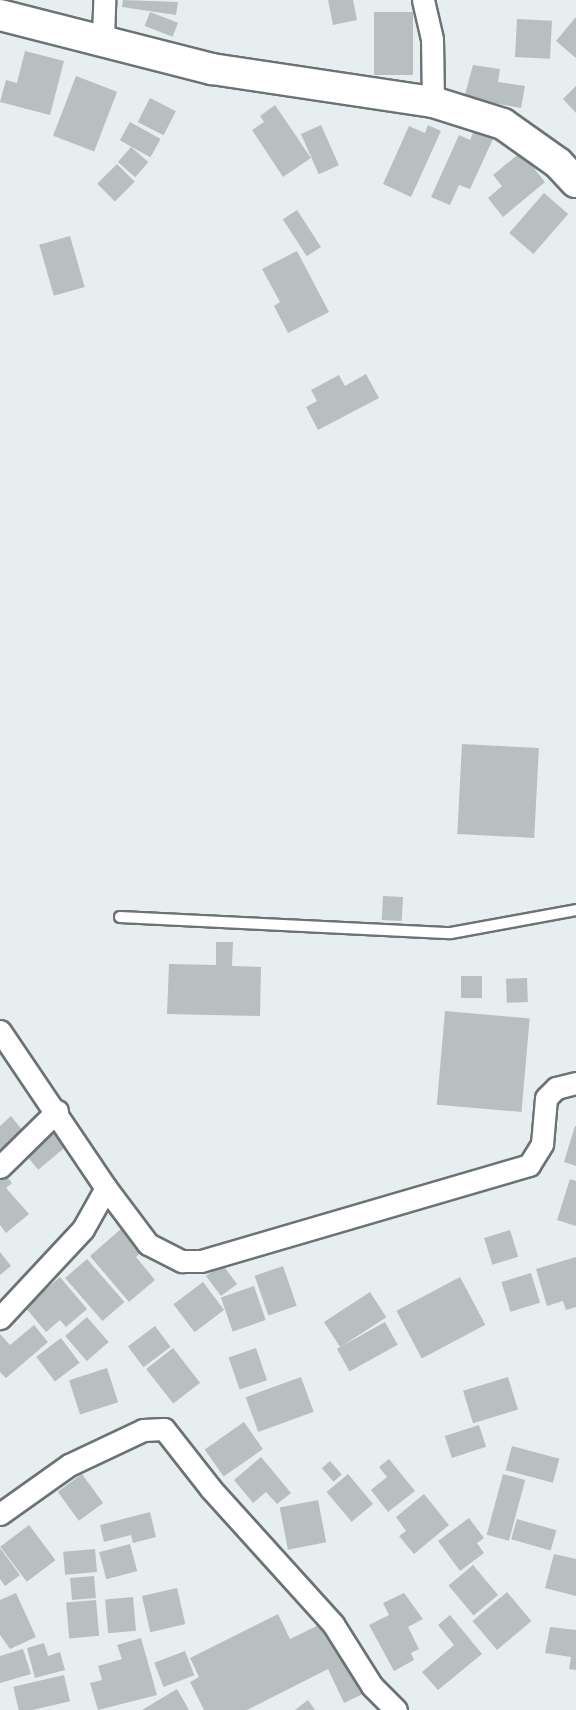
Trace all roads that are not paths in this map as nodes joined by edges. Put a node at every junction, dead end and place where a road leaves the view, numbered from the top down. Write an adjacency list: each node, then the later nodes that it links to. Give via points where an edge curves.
1 (104, 0): 4 (street)
2 (423, 0): 5 (street, via 432,39)
3 (0, 15): 4 (street)
4 (104, 38): 5 (street, via 212,69)
5 (433, 102): 6 (street, via 503,124 558,163)
6 (576, 182)
7 (576, 910): 8 (lane, via 451,933)
8 (120, 917)
9 (0, 1031): 11 (street)
10 (576, 1083): 13 (street, via 556,1088 546,1098 542,1144 529,1166 201,1261 182,1261 148,1244)
11 (57, 1111): 12 (street); 13 (street)
12 (0, 1167)
13 (106, 1188): 14 (street, via 83,1229)
14 (0, 1318)
15 (0, 1514): 16 (street, via 69,1465 143,1430 164,1429 211,1489 333,1624 372,1686)
16 (396, 1710)

